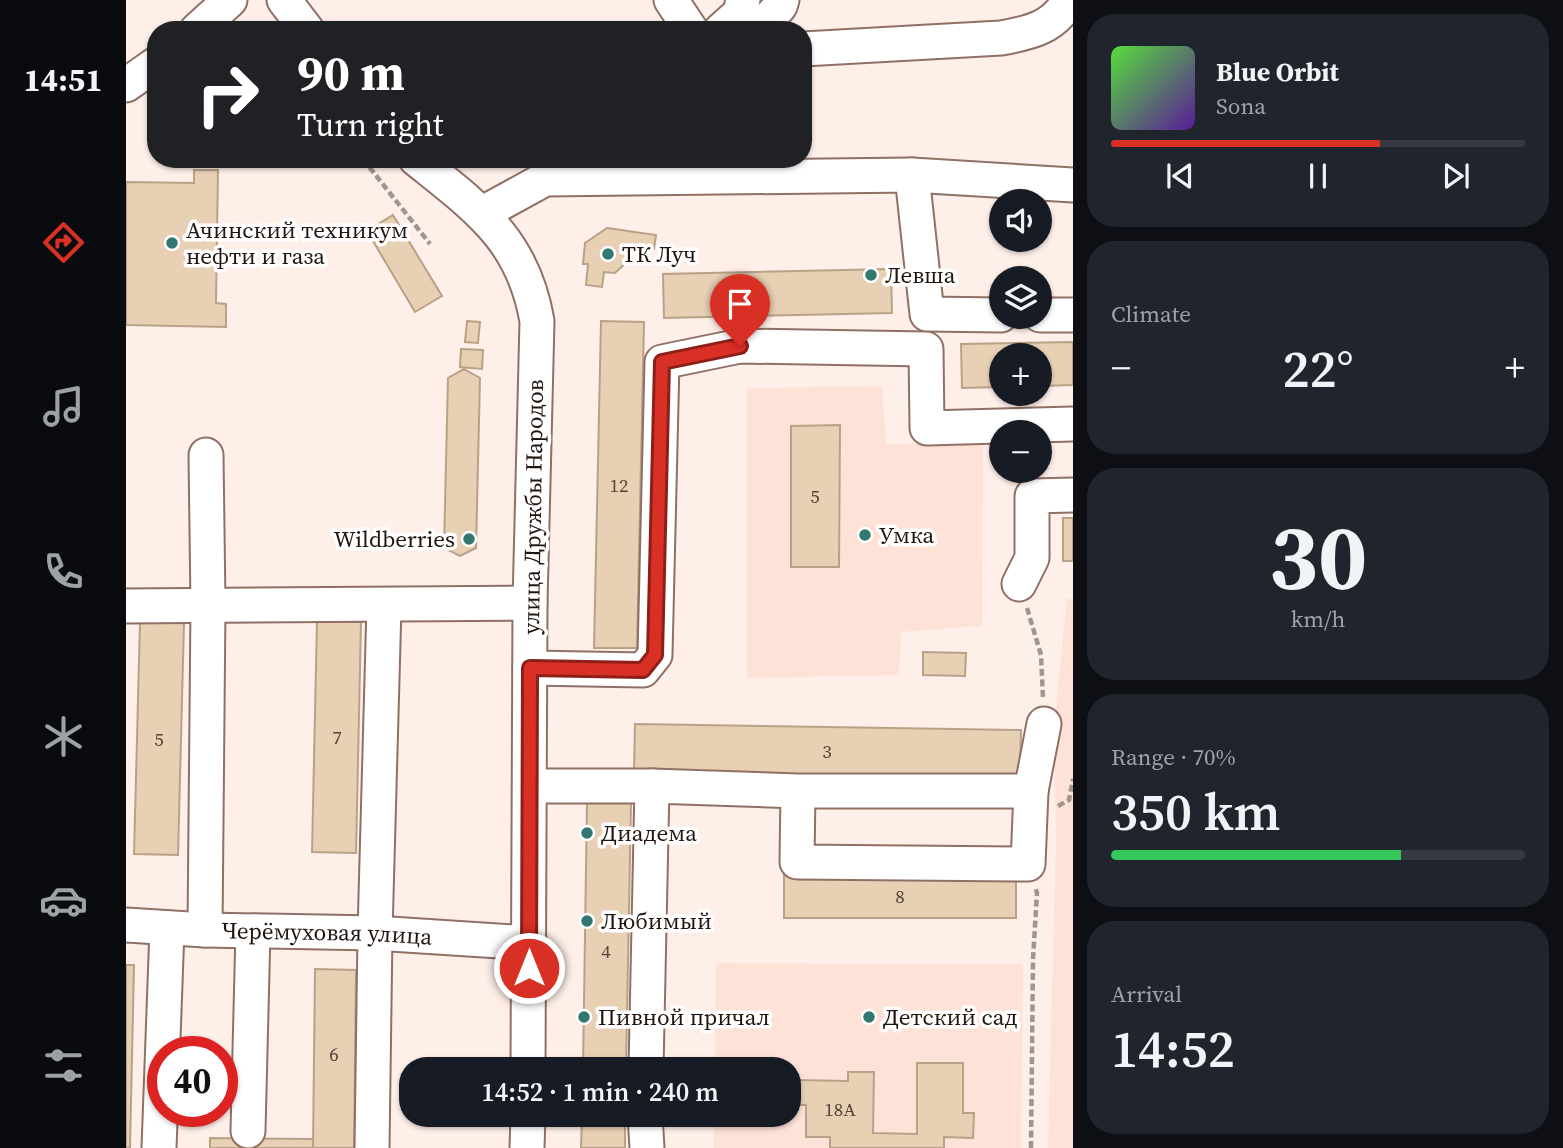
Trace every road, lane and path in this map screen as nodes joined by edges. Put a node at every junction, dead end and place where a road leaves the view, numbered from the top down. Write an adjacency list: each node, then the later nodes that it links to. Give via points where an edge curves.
1 (230, 0): 7 (street)
2 (284, 0): 8 (street)
3 (671, 0): 9 (street)
4 (743, 0): 10 (street, via 740,13)
5 (782, 0): 11 (street)
6 (1069, 0): 12 (street, via 1055,20 1032,33)
7 (207, 21)
8 (300, 21)
9 (685, 21)
10 (731, 21)
11 (767, 21)
12 (812, 49)
13 (147, 70): 14 (street)
14 (126, 85)
15 (370, 168): 21 (path)
16 (427, 168): 20 (street, улица Дружбы Народов)
17 (539, 169): 18 (street); 20 (street)
18 (912, 175): 19 (street); 22 (street)
19 (1073, 185)
20 (483, 213): 31 (street, улица Дружбы Народов, via 524,273 537,321)
21 (430, 244)
22 (927, 314): 23 (street); 26 (street)
23 (989, 315)
24 (1052, 315): 25 (street)
25 (1073, 315)
26 (926, 349): 27 (street, via 927,428); 35 (street, via 740,346 662,362 655,655 643,670)
27 (1073, 424)
28 (206, 455): 32 (street)
29 (1073, 495): 30 (street, via 1032,496 1032,558)
30 (1019, 584): 36 (path, via 1041,655)
31 (530, 603): 34 (street); 35 (street, улица Дружбы Народов)
32 (208, 605): 33 (street); 34 (street); 45 (street)
33 (126, 606)
34 (384, 606): 47 (street)
35 (530, 668): 38 (street, улица Дружбы Народов)
36 (1044, 724): 41 (street)
37 (1073, 779): 41 (path, via 1069,800)
38 (530, 786): 39 (street); 48 (street, улица Дружбы Народов)
39 (652, 786): 40 (street); 50 (street)
40 (798, 792): 41 (street); 42 (street, via 797,862)
41 (1043, 799): 42 (street)
42 (1028, 864): 58 (path, via 1037,893)
43 (126, 925): 44 (street, Черёмуховая улица)
44 (167, 929): 45 (street, Черёмуховая улица); 54 (street)
45 (205, 930): 46 (street, Черёмуховая улица)
46 (253, 931): 47 (street, Черёмуховая улица); 53 (street)
47 (375, 933): 48 (street, Черёмуховая улица); 55 (street)
48 (530, 943): 49 (street, улица Дружбы Народов)
49 (528, 1057)
50 (646, 1057)
51 (528, 1127): 56 (street)
52 (646, 1127): 57 (street)
53 (248, 1131)
54 (159, 1148)
55 (373, 1148)
56 (527, 1148)
57 (647, 1148)
58 (1031, 1148)

